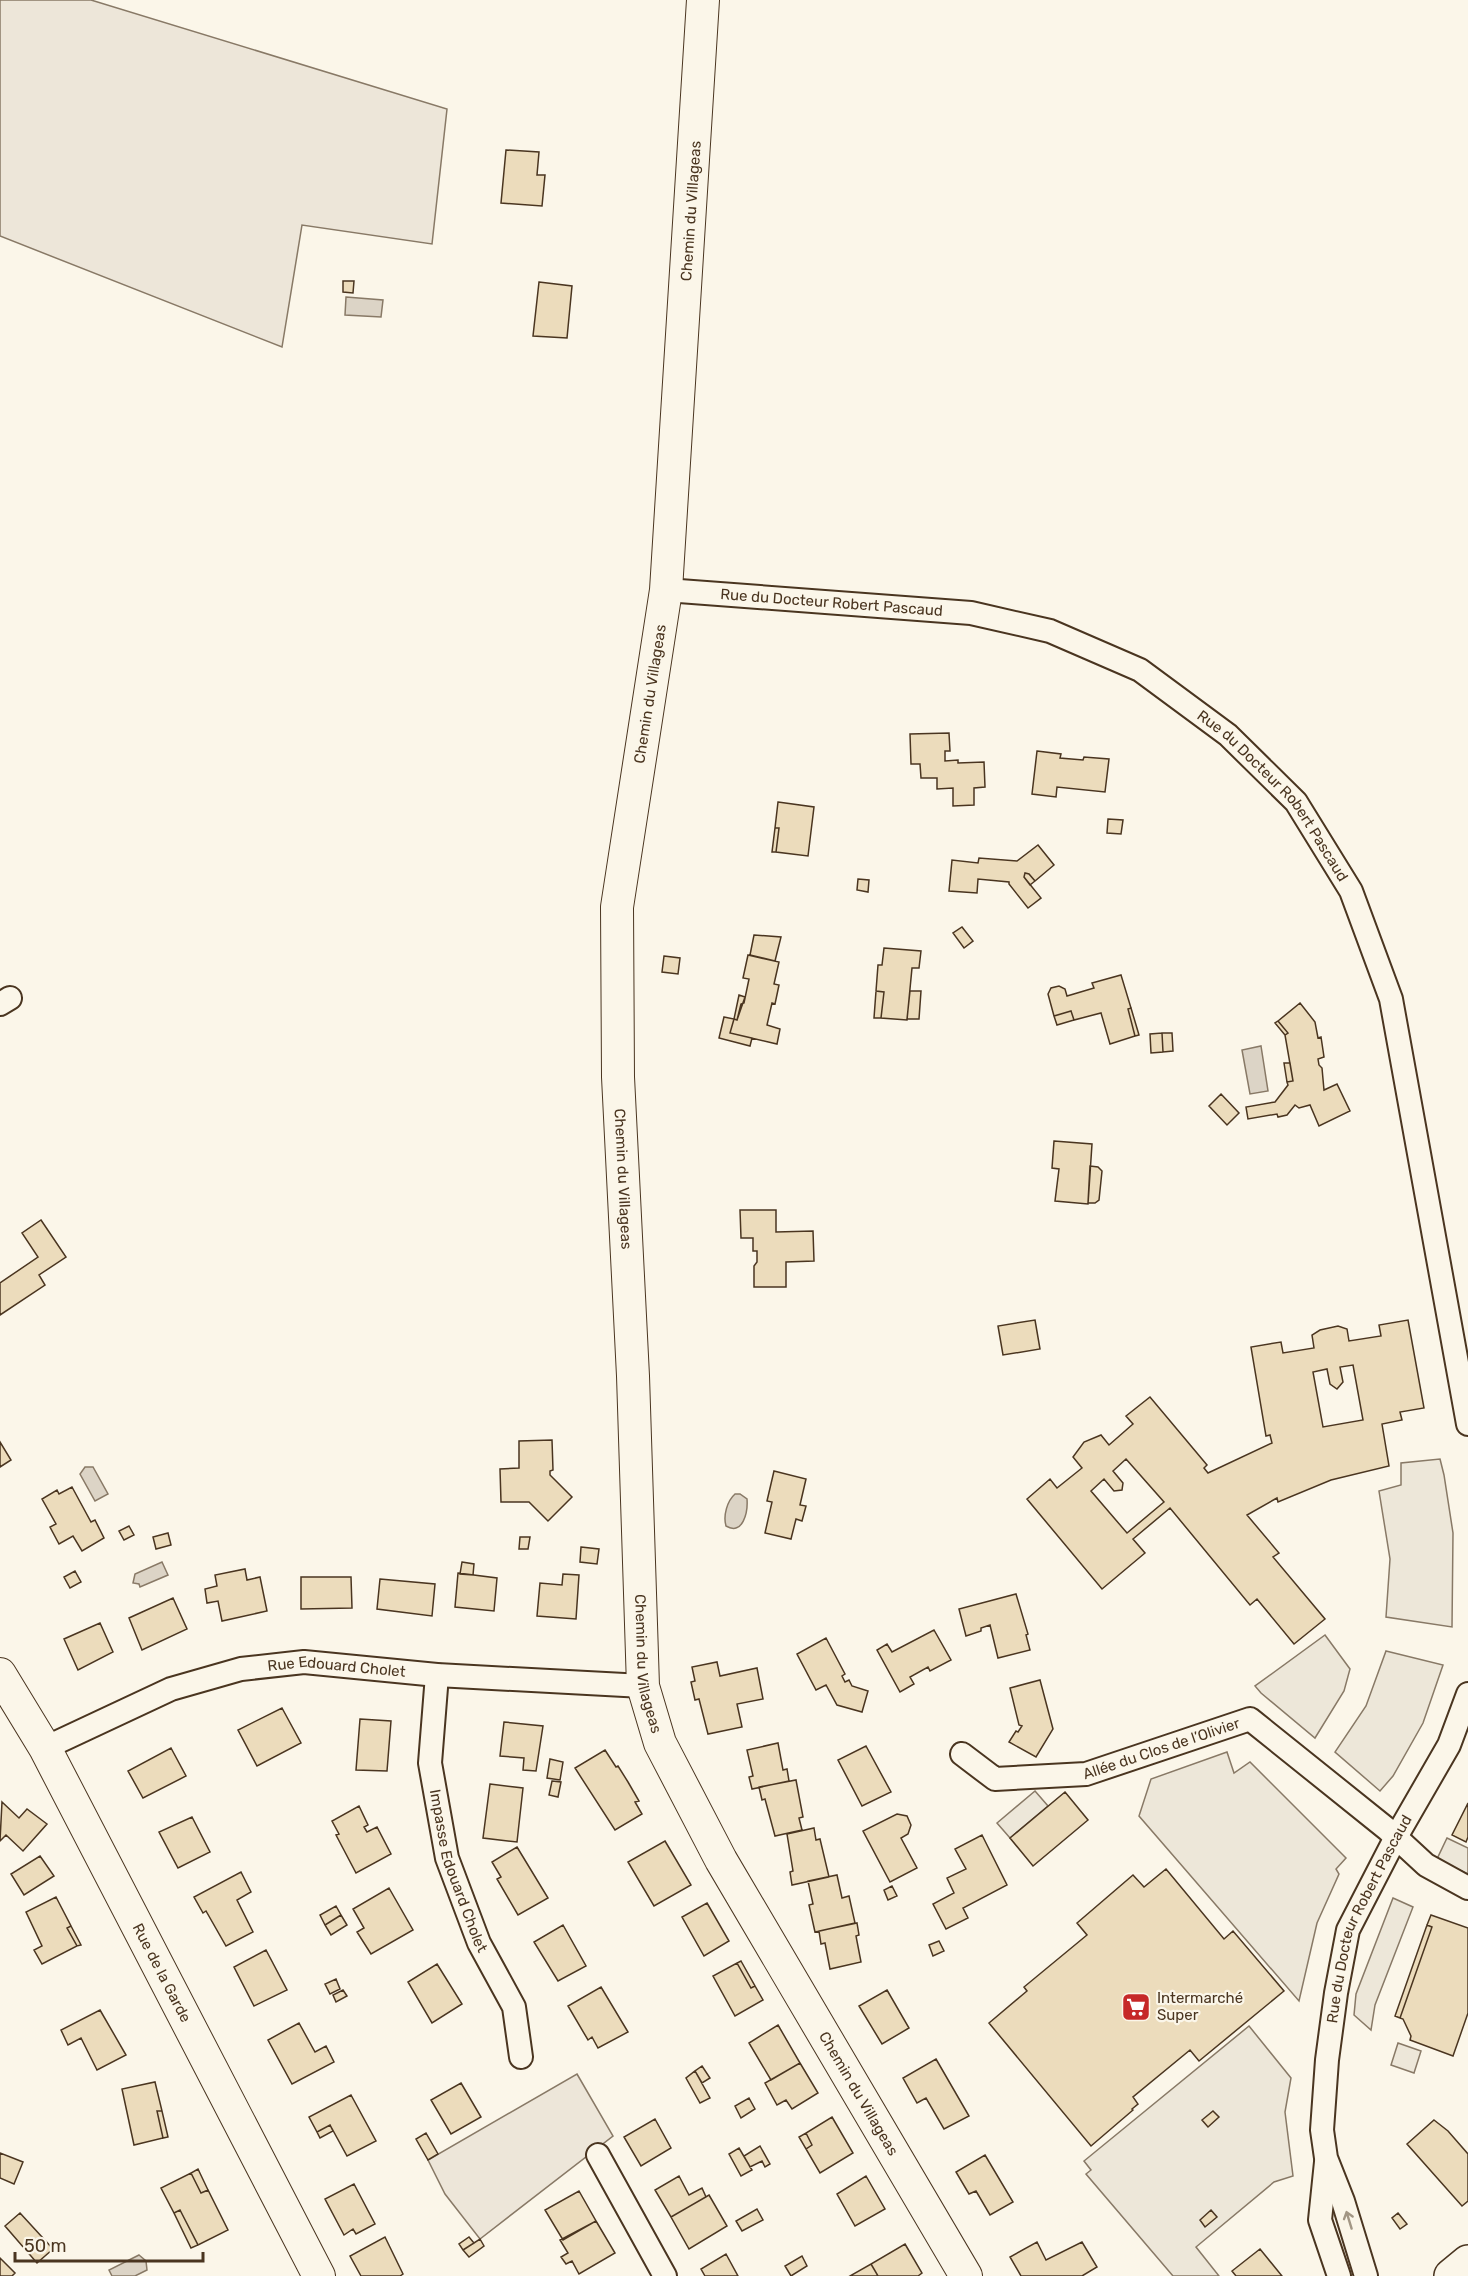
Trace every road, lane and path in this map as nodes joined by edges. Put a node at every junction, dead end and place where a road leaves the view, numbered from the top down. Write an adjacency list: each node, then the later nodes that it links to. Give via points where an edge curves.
1 (703, 0): 2 (street, Chemin du Villageas)
2 (666, 590): 3 (street, Rue du Docteur Robert Pascaud, via 971,613 1050,631 1140,670 1228,735 1296,802 1351,891 1391,999); 6 (street, Chemin du Villageas, via 617,907 618,1077)
3 (1468, 1424)
4 (0, 1674): 8 (street, Rue de la Garde)
5 (437, 1675): 6 (street, Rue Edouard Cholet); 8 (street, Rue Edouard Cholet, via 304,1662 241,1669 171,1689); 12 (street, Impasse Edouard Cholet, via 430,1763 447,1858 479,1943 514,2007)
6 (643, 1686): 18 (street, Chemin du Villageas, via 660,1743 721,1860)
7 (1468, 1694): 10 (street, Rue du Docteur Robert Pascaud, via 1449,1745)
8 (45, 1748): 16 (street, Rue de la Garde)
9 (962, 1754): 10 (street, Allée du Clos de l’Olivier, via 996,1779 1086,1774 1250,1719)
10 (1396, 1837): 11 (street, via 1426,1865); 14 (street, Rue du Docteur Robert Pascaud, via 1348,1930 1327,2060 1322,2130)
11 (1468, 1887)
12 (521, 2057)
13 (598, 2155): 17 (street)
14 (1326, 2158): 19 (street, via 1320,2220); 20 (street, one-way to 14)
15 (1468, 2262): 21 (main road)
16 (319, 2276)
17 (665, 2276)
18 (966, 2276)
19 (1339, 2276)
20 (1366, 2276)
21 (1451, 2276)

